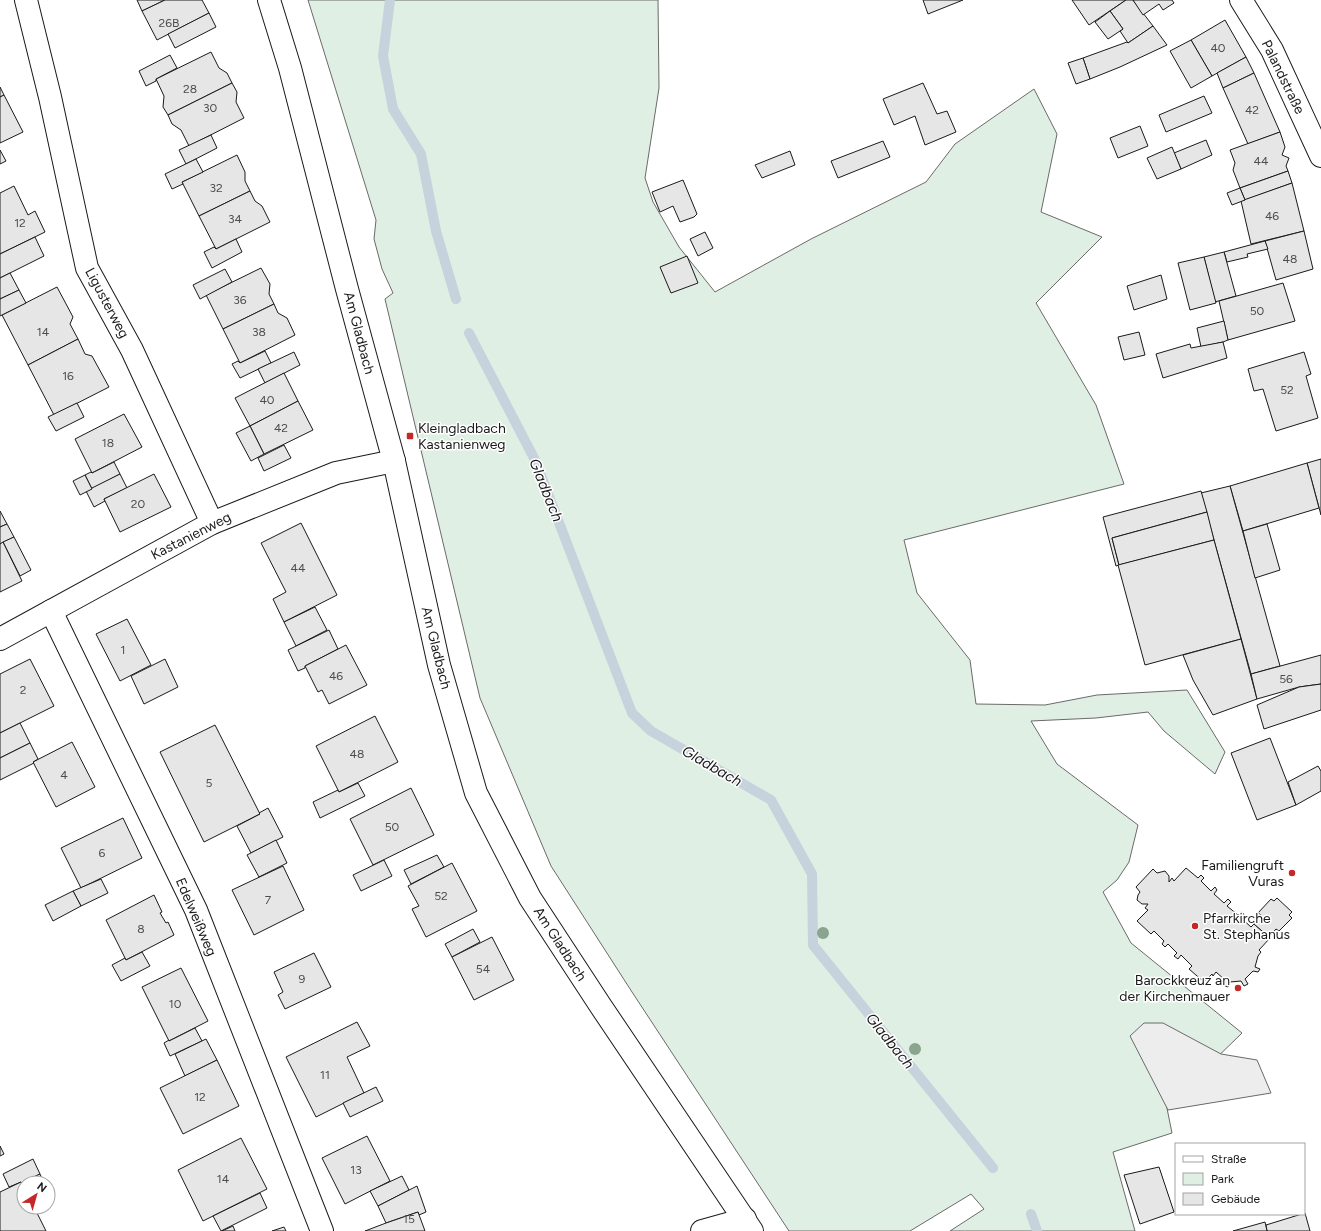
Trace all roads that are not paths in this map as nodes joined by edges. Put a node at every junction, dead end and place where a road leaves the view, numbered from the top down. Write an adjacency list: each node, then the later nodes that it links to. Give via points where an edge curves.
1 (26, 0): 6 (street, Ligusterweg, via 87,268 132,350)
2 (269, 0): 5 (street, Am Gladbach, via 290,68)
3 (1241, 0): 4 (street, Palandstraße, via 1272,50)
4 (1321, 156)
5 (394, 461): 6 (street, Kastanienweg, via 336,473); 9 (street, Am Gladbach, via 439,665 476,793 530,898)
6 (212, 523): 7 (street, Kastanienweg)
7 (50, 611): 8 (street, Kastanienweg); 10 (street, Edelweißweg, via 196,910)
8 (0, 639)
9 (748, 1225): 11 (street)
10 (322, 1231)
11 (702, 1231)

